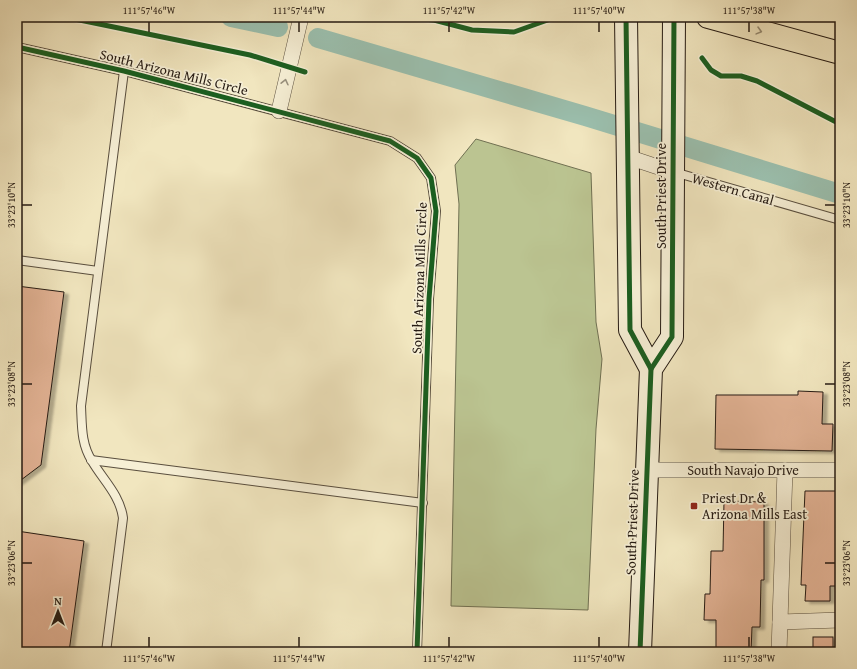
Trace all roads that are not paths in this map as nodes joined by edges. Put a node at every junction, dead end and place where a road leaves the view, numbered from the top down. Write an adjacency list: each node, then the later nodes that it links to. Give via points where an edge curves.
1 (301, 17): 8 (street, one-way to 1)
2 (626, 17): 9 (main road)
3 (674, 17): 10 (main road, South Priest Drive)
4 (708, 17): 6 (highway, one-way to 6)
5 (17, 47): 7 (lane, South Arizona Mills Circle)
6 (840, 53)
7 (124, 71): 8 (lane, South Arizona Mills Circle); 13 (lane)
8 (279, 111): 19 (lane, South Arizona Mills Circle, via 390,141 417,158 431,178 436,211 430,299)
9 (628, 153): 10 (street, Western Canal); 14 (main road, via 630,330)
10 (673, 167): 11 (lane, Western Canal); 14 (main road, South Priest Drive, via 672,337)
11 (840, 220)
12 (17, 260): 13 (lane)
13 (98, 271): 15 (lane, via 81,406 82,436)
14 (651, 368): 16 (main road, South Priest Drive)
15 (91, 460): 19 (lane); 22 (lane, via 114,492 123,518)
16 (646, 470): 17 (street, South Navajo Drive); 24 (main road, South Priest Drive)
17 (785, 470): 18 (street, South Navajo Drive); 21 (street)
18 (840, 470)
19 (423, 503): 23 (lane, South Arizona Mills Circle)
20 (840, 620): 21 (street)
21 (780, 622): 25 (street)
22 (106, 652)
23 (417, 652)
24 (640, 652)
25 (779, 652)

